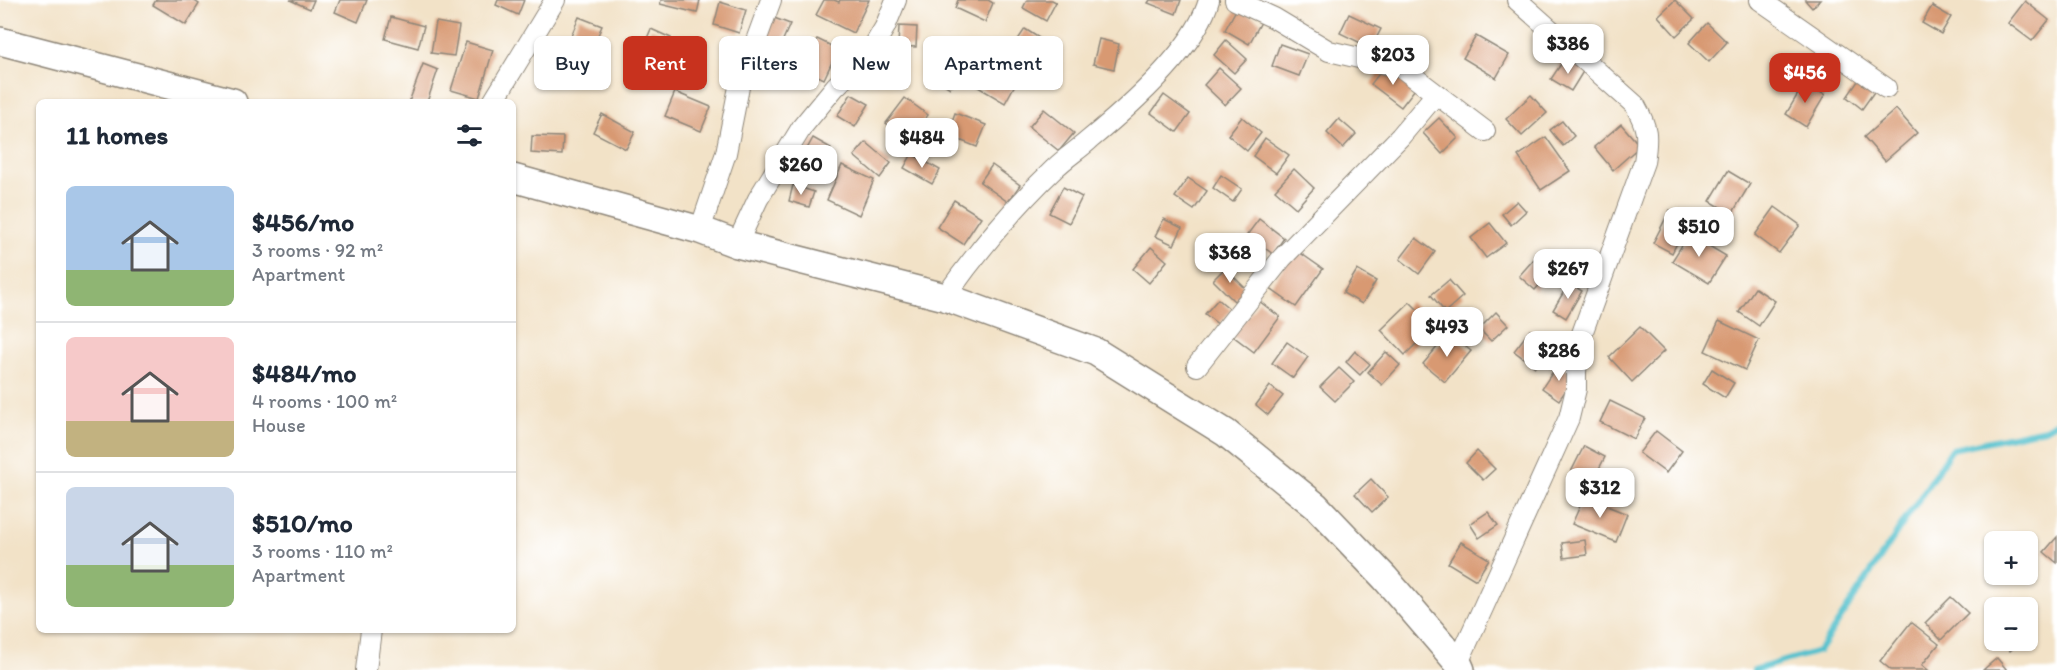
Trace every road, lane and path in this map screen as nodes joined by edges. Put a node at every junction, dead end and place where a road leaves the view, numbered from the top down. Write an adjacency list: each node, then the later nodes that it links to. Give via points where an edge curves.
1 (555, 0): 12 (street)
2 (771, 0): 15 (street, via 739,87 726,153)
3 (896, 0): 16 (street, via 869,54 802,127 758,199)
4 (1209, 0): 17 (street, via 1192,38 1174,59 1011,211)
5 (1235, 0): 10 (street, via 1329,51 1402,68)
6 (1517, 0): 20 (street, via 1635,105 1646,124 1647,143 1644,162 1579,342 1576,389 1569,418)
7 (1760, 0): 9 (street)
8 (0, 41): 11 (main road)
9 (1886, 88)
10 (1436, 94): 13 (street); 18 (street, via 1400,137 1282,258)
11 (222, 99)
12 (495, 99)
13 (1485, 132)
14 (516, 179): 15 (main road)
15 (700, 230): 16 (main road)
16 (737, 244): 17 (main road)
17 (945, 297): 20 (main road, via 1096,352 1226,433 1316,506 1386,578)
18 (1197, 366)
19 (371, 633): 21 (street)
20 (1459, 666)
21 (366, 670)

